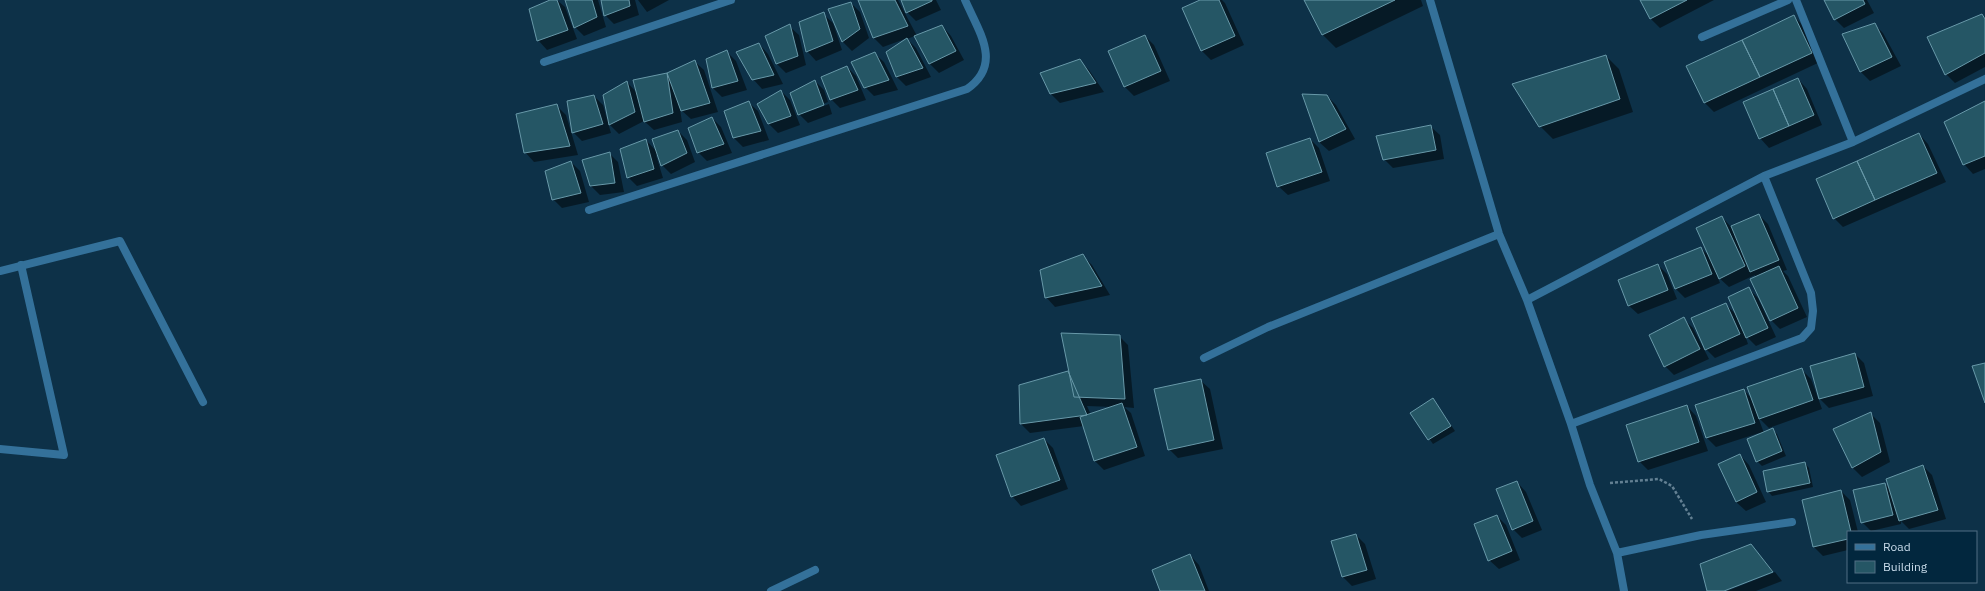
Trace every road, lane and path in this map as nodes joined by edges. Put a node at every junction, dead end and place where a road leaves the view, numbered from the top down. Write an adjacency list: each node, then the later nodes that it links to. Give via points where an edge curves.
1 (731, 0): 7 (street)
2 (965, 0): 11 (street, via 986,48 986,68 978,82 966,89)
3 (1430, 0): 12 (street)
4 (1788, 0): 6 (street)
5 (1796, 0): 9 (street)
6 (1702, 37)
7 (544, 62)
8 (1985, 79): 9 (street)
9 (1853, 142): 10 (street)
10 (1764, 176): 15 (street); 18 (street, via 1811,293 1811,328 1802,338)
11 (589, 210)
12 (1499, 234): 15 (street); 16 (street, via 1268,327)
13 (21, 265): 14 (street); 17 (street, via 120,241); 19 (street, via 64,455)
14 (0, 271)
15 (1527, 300): 18 (street)
16 (1204, 358)
17 (203, 402)
18 (1572, 424): 20 (street)
19 (0, 449)
20 (1590, 485): 22 (path, via 1659,479 1672,486); 23 (street)
21 (1792, 522): 22 (street)
22 (1701, 534): 23 (street)
23 (1617, 553): 26 (street)
24 (815, 570): 25 (street)
25 (771, 591)
26 (1624, 591)

